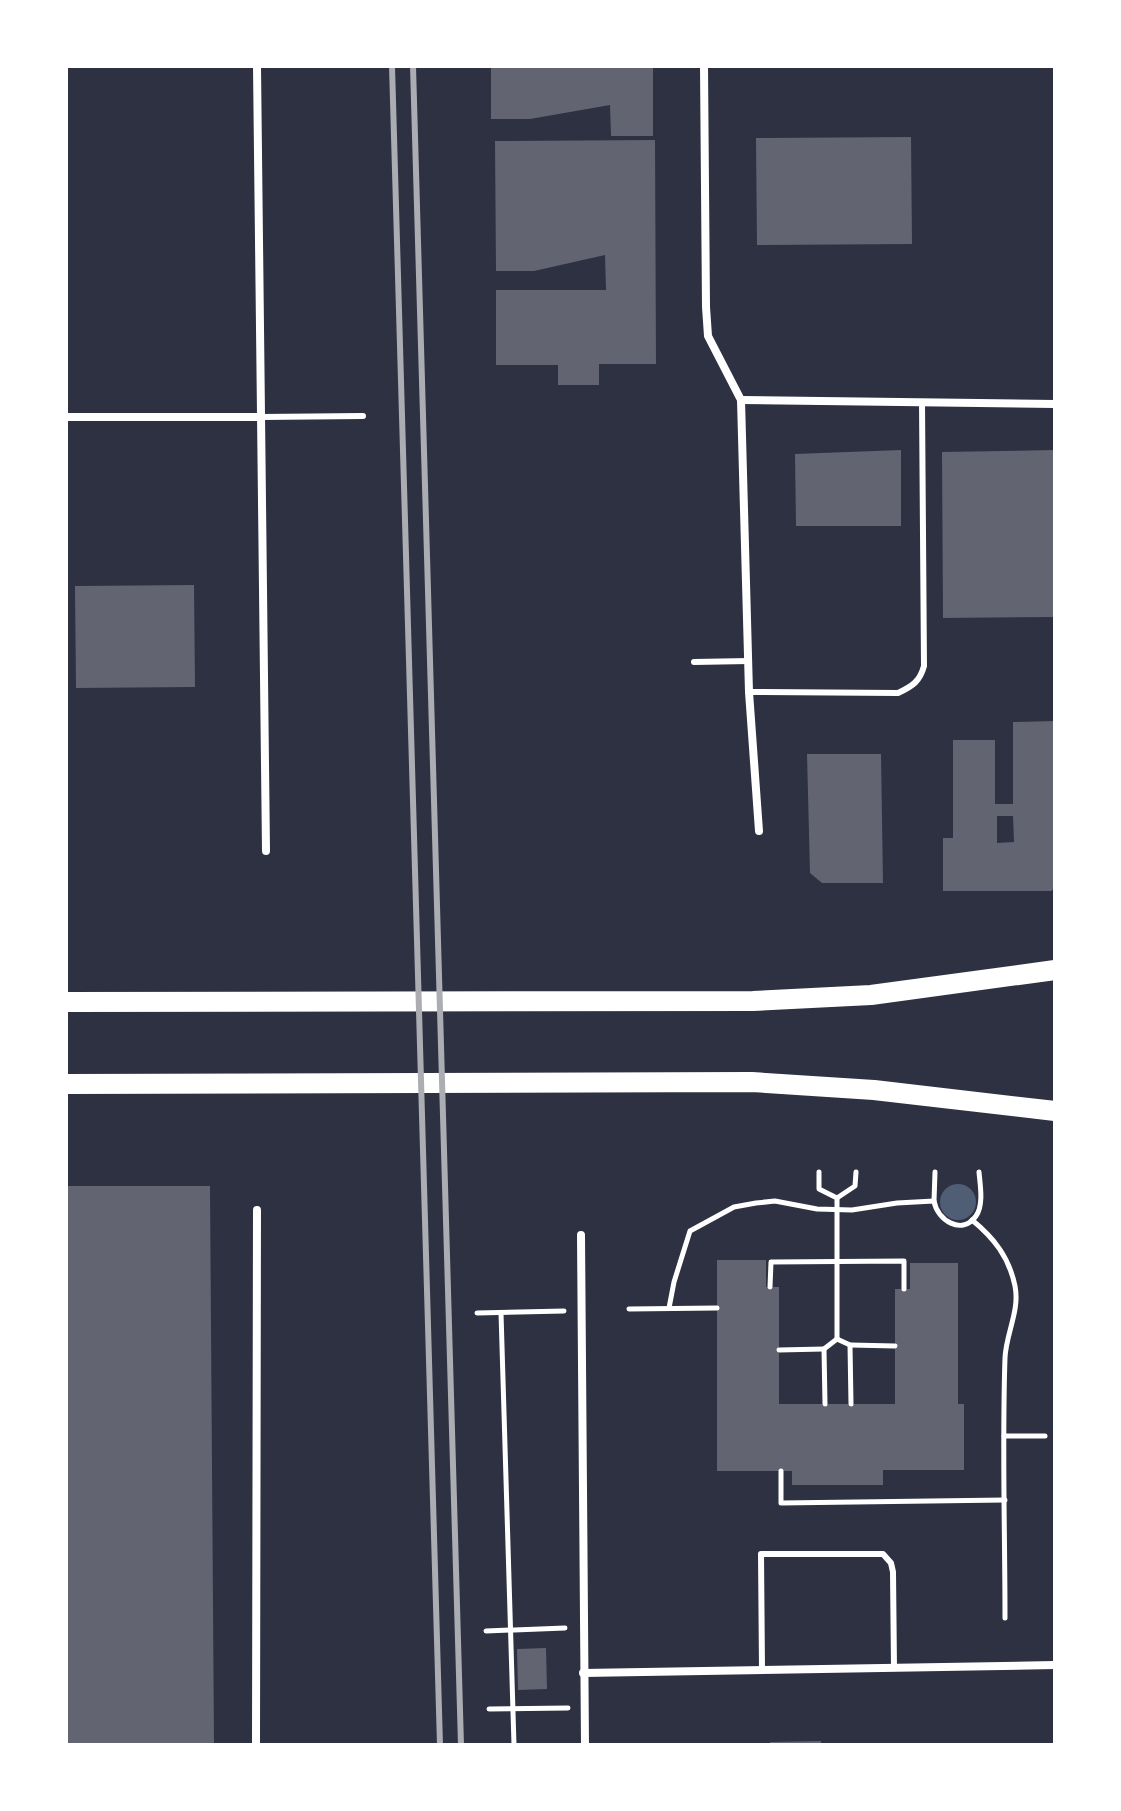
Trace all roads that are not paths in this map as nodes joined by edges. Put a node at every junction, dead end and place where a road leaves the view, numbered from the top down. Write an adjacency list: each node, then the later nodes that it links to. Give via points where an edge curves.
1 (257, 66): 8 (street)
2 (704, 66): 3 (street, via 708,336)
3 (741, 400): 4 (street); 9 (street)
4 (922, 403): 5 (street); 11 (lane, via 921,678 898,693)
5 (1055, 404)
6 (363, 416): 8 (lane)
7 (66, 417): 8 (street)
8 (261, 417): 13 (street)
9 (749, 661): 10 (lane); 11 (street)
10 (694, 662)
11 (749, 692): 12 (street)
12 (759, 831)
13 (266, 851)
14 (1055, 970): 15 (main road, via 871,995 767,1001)
15 (66, 1002)
16 (66, 1084): 17 (main road, via 752,1082)
17 (1055, 1111)
18 (257, 1210): 24 (street)
19 (581, 1235): 23 (street)
20 (1055, 1665): 21 (street)
21 (894, 1668): 22 (street); 22 (lane, via 893,1572 883,1554 761,1554)
22 (762, 1670): 23 (street)
23 (583, 1673): 25 (street)
24 (256, 1745)
25 (585, 1745)

